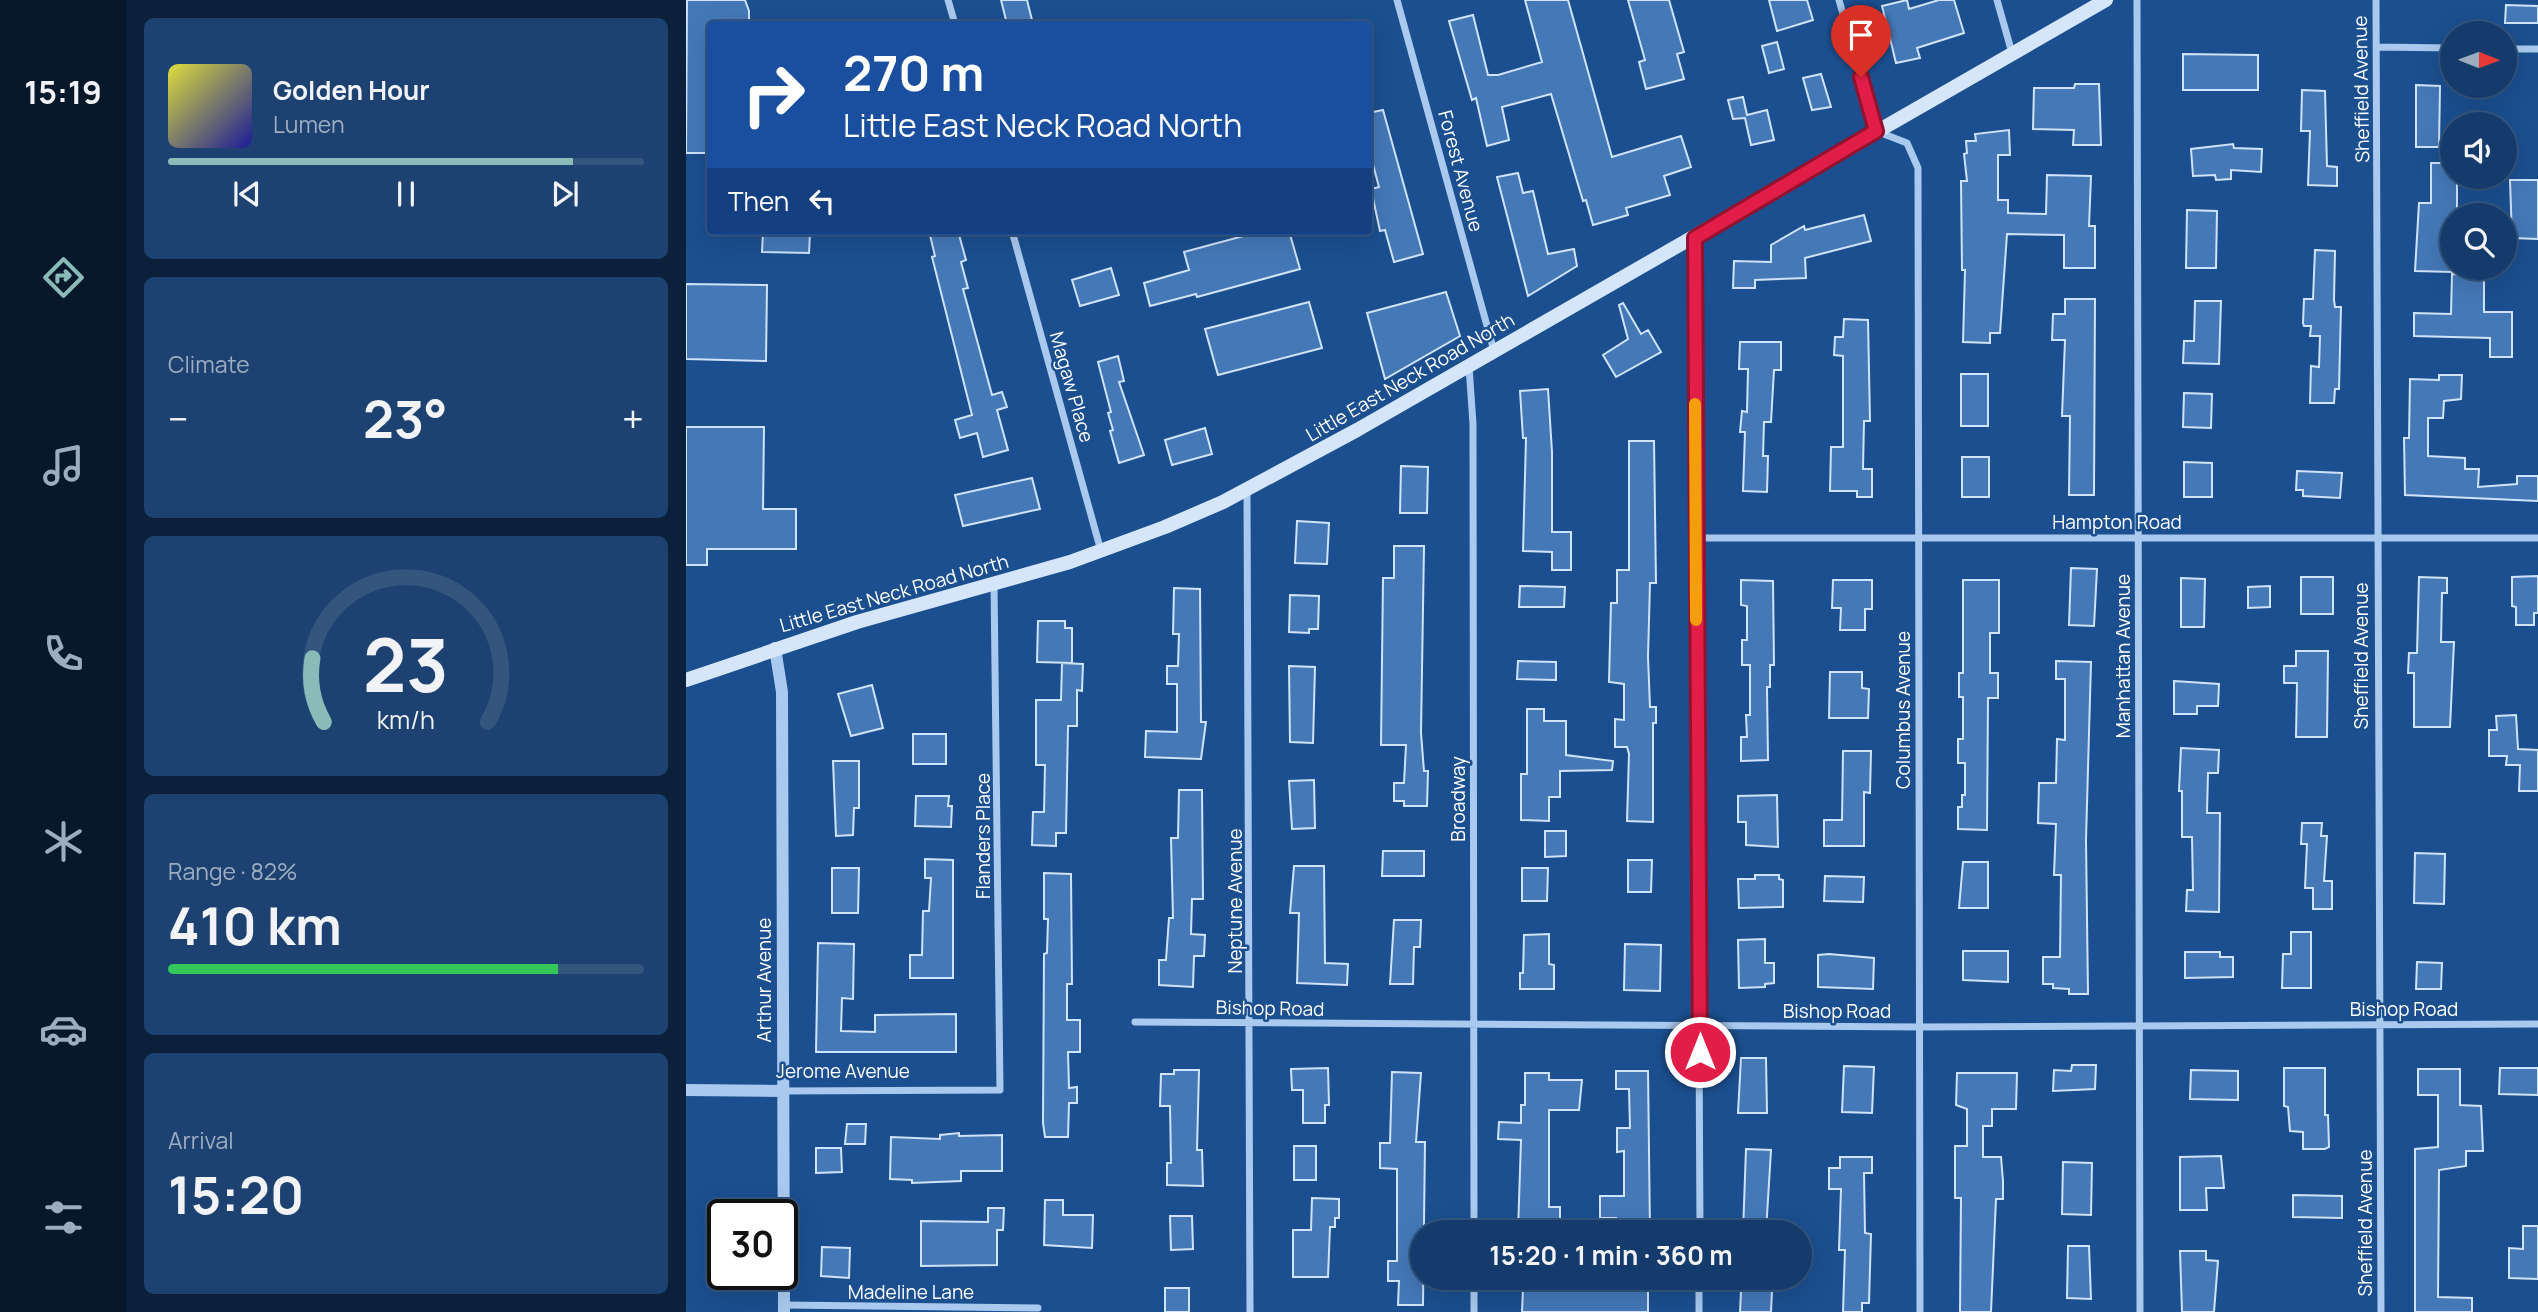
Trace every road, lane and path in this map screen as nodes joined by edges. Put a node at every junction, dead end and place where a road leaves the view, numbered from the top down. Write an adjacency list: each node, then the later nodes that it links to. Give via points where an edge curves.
1 (948, 0): 8 (street)
2 (1397, 0): 17 (street, Forest Avenue)
3 (1839, 0): 14 (street)
4 (1997, 0): 13 (street)
5 (2106, 0): 13 (main road, Little East Neck Road North)
6 (2137, 0): 23 (street, Manhattan Avenue)
7 (2376, 0): 9 (street, Sheffield Avenue)
8 (954, 21)
9 (2377, 47): 10 (street); 21 (street, Sheffield Avenue)
10 (2440, 48)
11 (2517, 49): 12 (street)
12 (2538, 49)
13 (2012, 54): 14 (main road, Little East Neck Road North)
14 (1876, 131): 16 (main road, Little East Neck Road North); 20 (street, Columbus Avenue, via 1907,143 1918,168)
15 (1013, 235): 25 (street, Magaw Place)
16 (1695, 238): 17 (main road, Little East Neck Road North); 22 (street)
17 (1494, 351): 18 (main road, Little East Neck Road North)
18 (1469, 366): 19 (main road, Little East Neck Road North); 34 (street, Broadway, via 1473,424)
19 (1247, 491): 25 (main road, Little East Neck Road North); 30 (street, Neptune Avenue)
20 (1919, 537): 22 (street, Hampton Road); 23 (street, Hampton Road); 36 (street, Columbus Avenue)
21 (2376, 537): 23 (street, Hampton Road); 24 (street, Hampton Road); 31 (street, Sheffield Avenue)
22 (1695, 538): 35 (street)
23 (2139, 538): 33 (street, Manhattan Avenue)
24 (2538, 538)
25 (1102, 552): 26 (main road, Little East Neck Road North)
26 (994, 583): 27 (main road, Little East Neck Road North); 38 (street, Flanders Place)
27 (775, 648): 28 (main road, Little East Neck Road North); 39 (street, Arthur Avenue, via 782,692)
28 (686, 680)
29 (1135, 1022): 30 (street, Bishop Road)
30 (1251, 1024): 34 (street, Bishop Road); 46 (street, Neptune Avenue)
31 (2379, 1024): 32 (street, Bishop Road); 33 (street, Bishop Road); 51 (street, Sheffield Avenue)
32 (2538, 1024)
33 (2139, 1025): 36 (street, Bishop Road); 50 (street, Manhattan Avenue)
34 (1474, 1026): 35 (street, Bishop Road); 40 (street, Broadway)
35 (1700, 1027): 36 (street, Bishop Road); 41 (street)
36 (1920, 1027): 49 (street, Columbus Avenue)
37 (686, 1090): 39 (street, Jerome Avenue)
38 (1000, 1090): 39 (street, Jerome Avenue)
39 (783, 1091): 44 (street, Arthur Avenue)
40 (1474, 1220)
41 (1700, 1220)
42 (1474, 1290): 47 (street)
43 (1699, 1290): 48 (street)
44 (784, 1308): 45 (street, Madeline Lane)
45 (1038, 1308)
46 (1250, 1312)
47 (1475, 1312)
48 (1699, 1312)
49 (1920, 1312)
50 (2140, 1312)
51 (2381, 1312)

